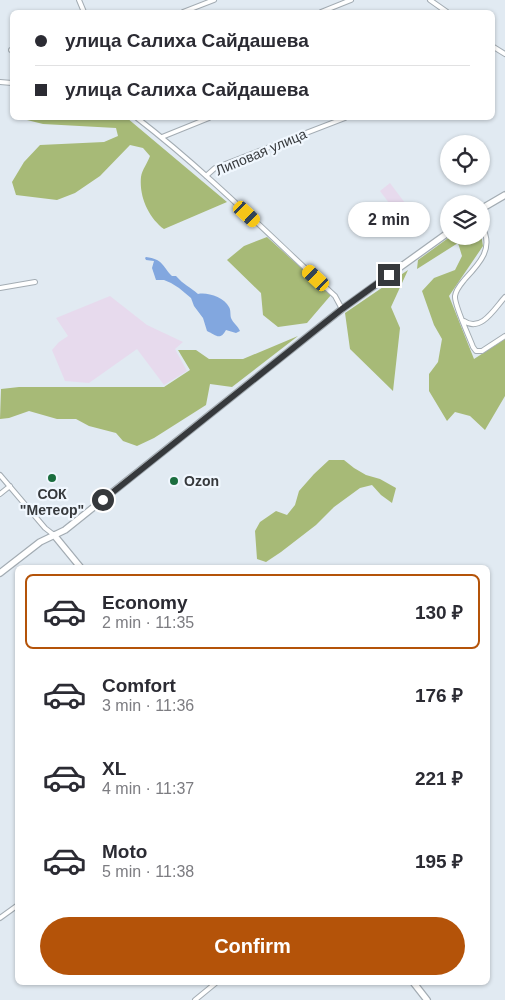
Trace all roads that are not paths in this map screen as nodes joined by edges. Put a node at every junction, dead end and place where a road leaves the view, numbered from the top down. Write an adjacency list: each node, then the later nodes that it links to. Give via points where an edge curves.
1 (214, 0): 5 (street)
2 (351, 0): 6 (street)
3 (430, 0): 4 (street)
4 (440, 8): 7 (street); 8 (street)
5 (188, 10)
6 (326, 10)
7 (438, 10)
8 (444, 10)
9 (139, 120): 12 (street)
10 (204, 120): 12 (street)
11 (339, 120): 13 (street, Липовая улица, via 215,168)
12 (162, 137): 13 (street)
13 (206, 176): 21 (street, via 335,296)
14 (505, 195): 15 (street)
15 (490, 204)
16 (440, 238): 21 (street)
17 (487, 245): 22 (street, via 454,298)
18 (35, 282): 19 (street)
19 (0, 288)
20 (505, 297): 22 (street, via 479,324 468,324)
21 (342, 309): 27 (street, via 65,530)
22 (462, 319): 23 (street, via 473,347 478,351)
23 (505, 336)
24 (0, 475): 25 (street)
25 (10, 486): 26 (street); 27 (street)
26 (0, 494)
27 (54, 535): 28 (street); 29 (street)
28 (79, 565)
29 (0, 573)
30 (15, 907): 31 (street)
31 (0, 918)
32 (213, 985): 34 (street)
33 (415, 985): 35 (street)
34 (195, 1000)
35 (427, 1000)

